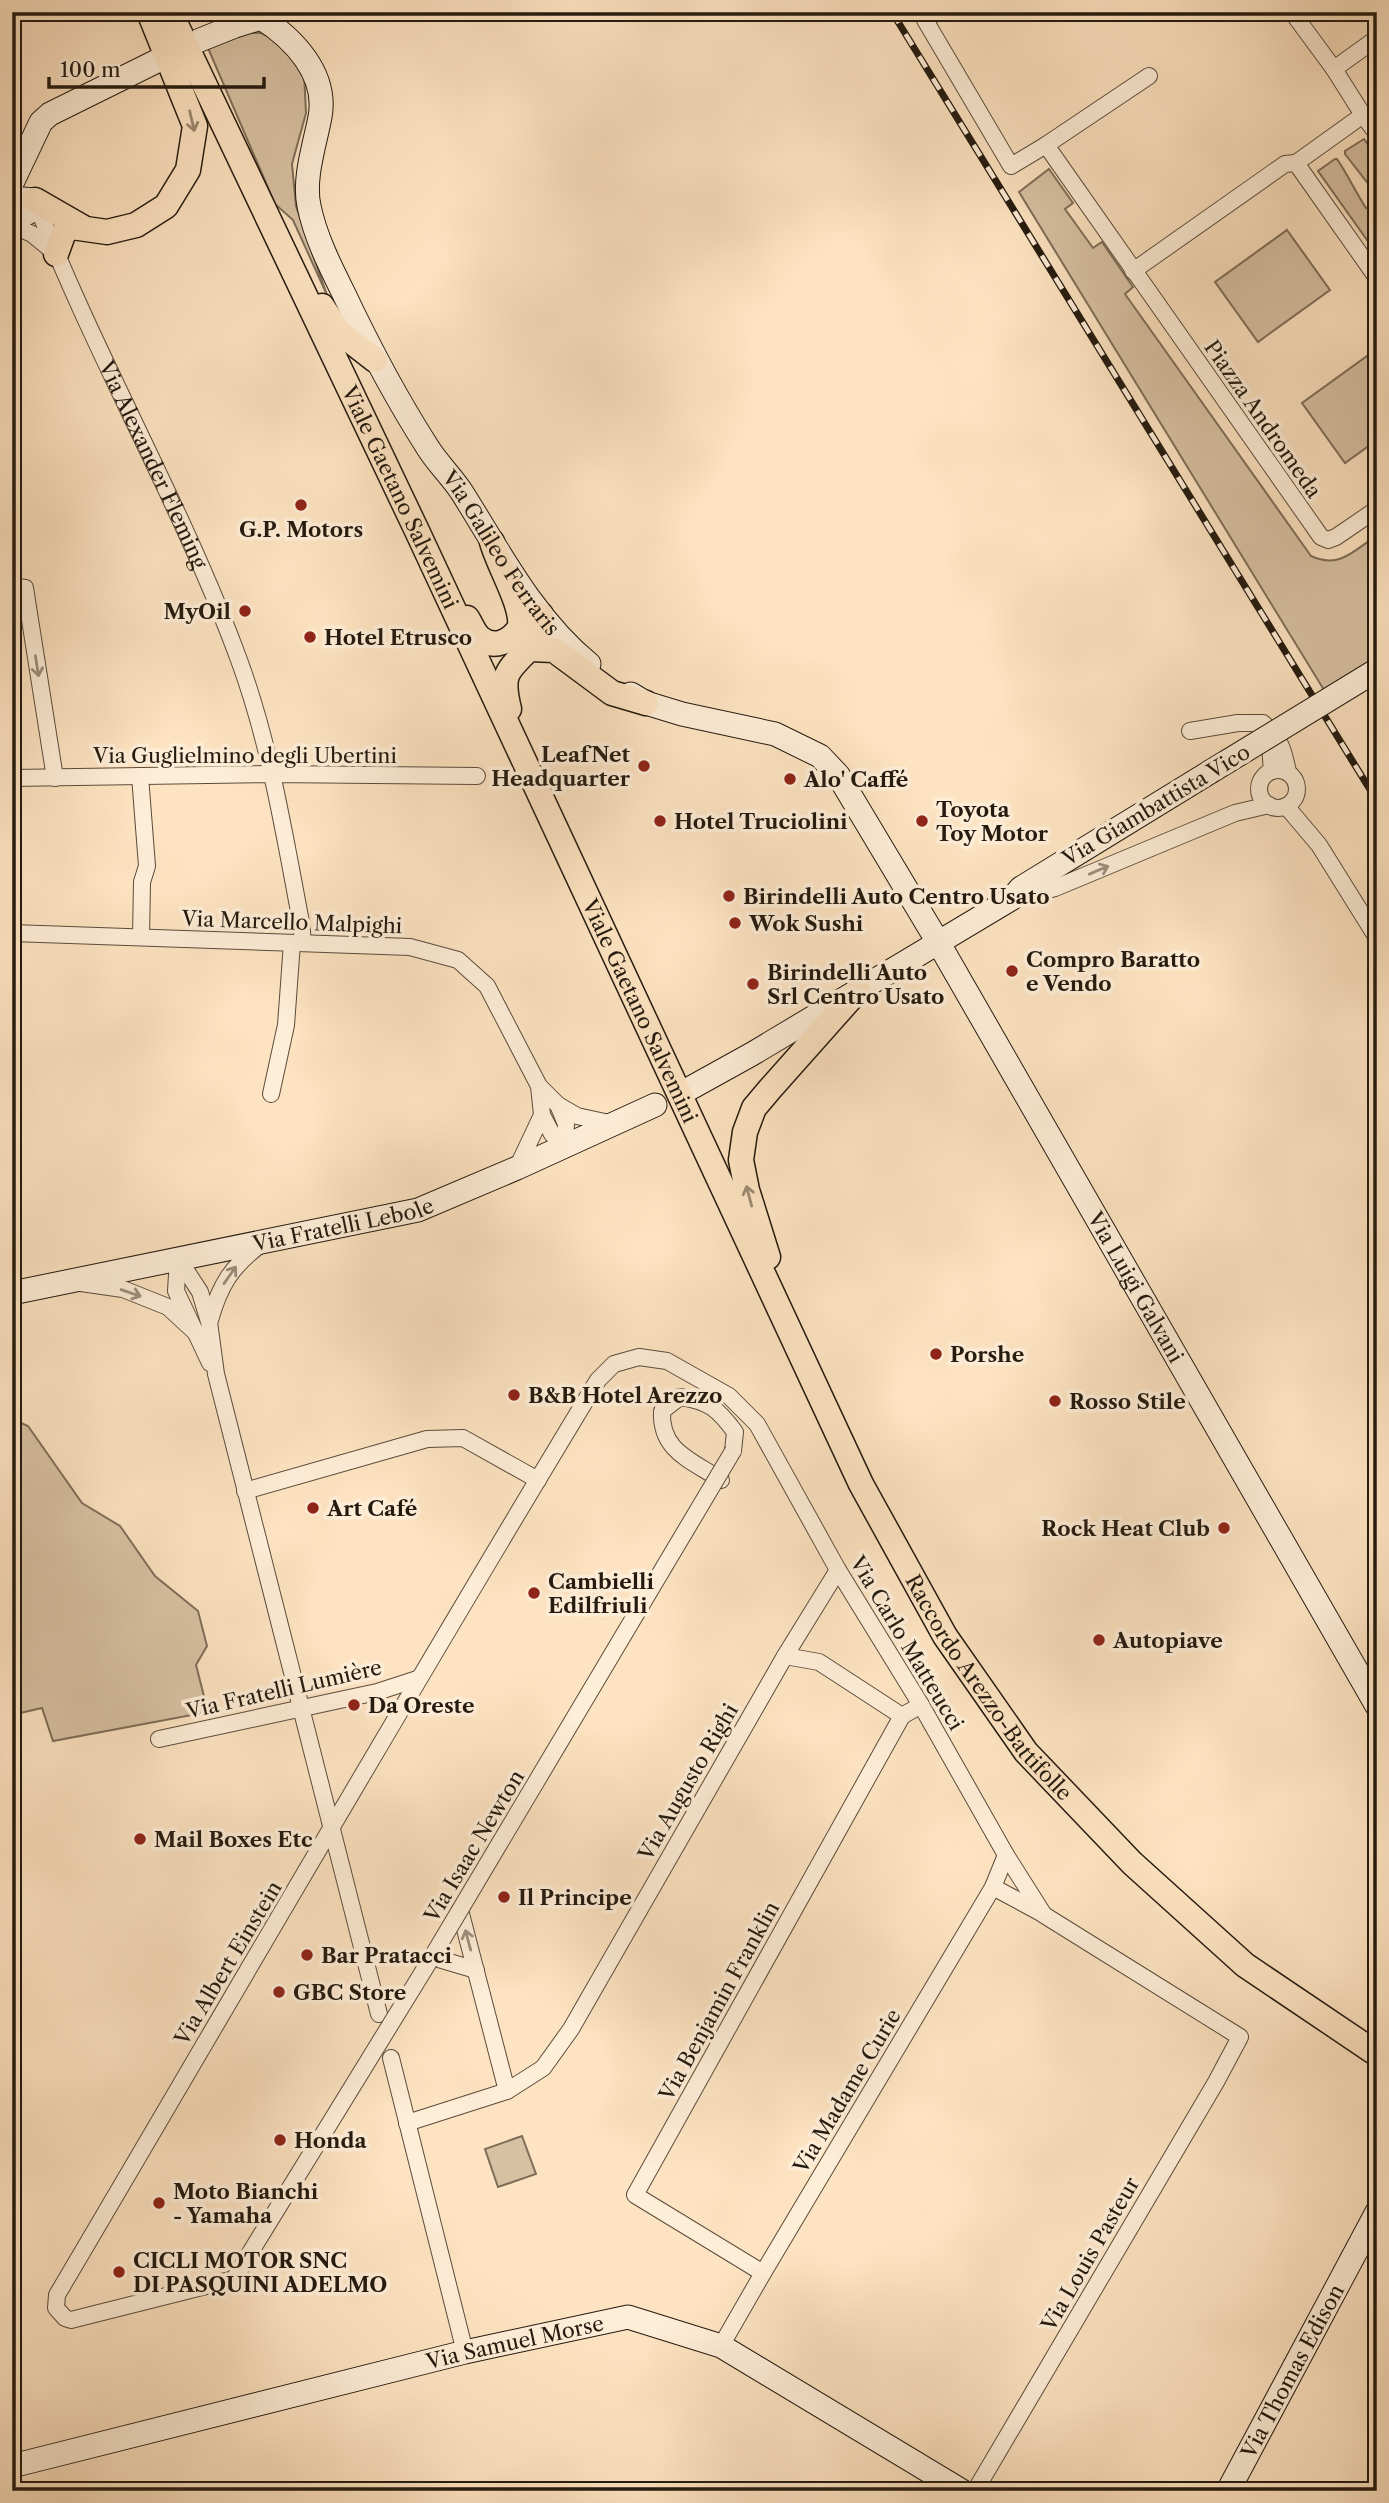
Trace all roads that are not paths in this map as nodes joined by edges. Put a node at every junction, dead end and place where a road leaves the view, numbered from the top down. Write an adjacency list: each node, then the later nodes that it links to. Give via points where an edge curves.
1 (149, 12): 20 (main road, one-way to 20, via 195,126 188,170 166,206 136,225 107,232)
2 (168, 12): 7 (main road, Viale Gaetano Salvemini)
3 (937, 12): 14 (street, via 925,20 1012,166)
4 (1292, 12): 9 (street)
5 (260, 15): 7 (street); 24 (street, Via Galileo Ferraris, via 299,48 318,85 321,113 310,161 308,204 326,256)
6 (1377, 38): 9 (street)
7 (196, 49): 18 (main road, Viale Gaetano Salvemini)
8 (157, 61): 13 (street, via 50,114)
9 (1334, 69): 11 (street)
10 (1149, 76): 14 (street)
11 (1363, 115): 12 (street); 15 (street)
12 (1377, 134)
13 (29, 145): 16 (street); 17 (street, Via Alexander Fleming, via 31,176)
14 (1046, 145): 22 (street, Piazza Andromeda)
15 (1296, 163): 22 (street, via 1285,164); 23 (street)
16 (12, 183)
17 (24, 201): 19 (street, via 31,211); 20 (main road); 21 (street, Via Alexander Fleming)
18 (266, 216): 24 (main road, via 297,255 339,332); 26 (main road, Viale Gaetano Salvemini)
19 (12, 223): 21 (street)
20 (82, 227): 21 (main road, via 64,232)
21 (56, 254): 36 (street, Via Alexander Fleming, via 239,659)
22 (1133, 271): 25 (street, Piazza Andromeda, via 1321,537 1336,537)
23 (1377, 278)
24 (375, 360): 27 (street, Via Galileo Ferraris)
25 (1377, 509)
26 (418, 533): 27 (main road, via 475,632 493,644 517,633 521,619); 34 (main road, Viale Gaetano Salvemini)
27 (492, 542): 29 (street, Via Galileo Ferraris)
28 (12, 586): 40 (street, one-way to 40, via 25,587)
29 (541, 615): 30 (main road); 32 (street, Via Galileo Ferraris, via 571,649)
30 (529, 649): 32 (main road, via 554,650 611,693); 34 (main road, via 504,678)
31 (1377, 670): 45 (street, Via Giambattista Vico, bridge, via 1021,888)
32 (646, 703): 50 (street, Via Galileo Ferraris, via 775,734 820,756 838,775)
33 (1190, 731): 35 (street, via 1262,723 1283,748)
34 (517, 748): 61 (main road, Viale Gaetano Salvemini)
35 (1280, 771): 41 (street, via 1296,781); 42 (street, via 1264,776 1259,788)
36 (272, 774): 37 (street, Via Guglielmino degli Ubertini); 38 (street, Via Guglielmino degli Ubertini); 49 (street, Via Alexander Fleming, via 301,922)
37 (140, 776): 40 (street, Via Guglielmino degli Ubertini); 47 (street, via 147,866 142,882)
38 (477, 776)
39 (12, 778): 40 (street, Via Guglielmino degli Ubertini)
40 (55, 778)
41 (1297, 793): 43 (street); 44 (street)
42 (1269, 805): 43 (street); 45 (street, one-way to 42, via 1055,888 1235,813)
43 (1286, 806): 44 (street)
44 (1319, 845): 48 (street)
45 (1011, 899): 50 (street, Via Giambattista Vico)
46 (12, 933): 47 (street, Via Marcello Malpighi)
47 (141, 937): 49 (street, Via Marcello Malpighi)
48 (1377, 938)
49 (297, 943): 52 (street, Via Marcello Malpighi, via 410,947 458,960 487,986); 54 (street, Via Alexander Fleming)
50 (938, 943): 51 (street); 78 (street, Via Luigi Galvani)
51 (858, 990): 53 (street); 68 (main road, one-way to 51, via 747,1190 741,1160 745,1132 754,1108 769,1089)
52 (539, 1086): 55 (street); 57 (street)
53 (687, 1090)
54 (271, 1094)
55 (558, 1105): 58 (street, via 577,1116); 59 (street, via 566,1124)
56 (655, 1105): 58 (street, Via Fratelli Lebole)
57 (542, 1115): 59 (street); 60 (street)
58 (614, 1124): 59 (street, Via Fratelli Lebole)
59 (565, 1146): 60 (street, Via Fratelli Lebole)
60 (516, 1168): 62 (street, Via Fratelli Lebole, via 418,1210)
61 (734, 1214): 68 (main road, Raccordo Arezzo-Battifolle)
62 (268, 1240): 63 (street, Via Fratelli Lebole); 66 (street, one-way to 62, via 217,1293 241,1260)
63 (178, 1258): 64 (street, Via Fratelli Lebole); 66 (street, via 201,1292); 67 (street, via 176,1291)
64 (65, 1281): 65 (street, Via Fratelli Lebole); 67 (street, one-way to 67, via 124,1289 168,1307)
65 (12, 1293)
66 (209, 1322): 69 (street)
67 (194, 1331): 69 (street)
68 (789, 1331): 91 (main road, Raccordo Arezzo-Battifolle, via 861,1484 939,1625 1026,1752 1132,1863 1245,1965)
69 (216, 1374): 73 (street)
70 (729, 1396): 71 (street, Via Albert Einstein, via 667,1361 639,1357 614,1364 598,1380); 74 (street, Via Carlo Matteucci, via 757,1424)
71 (538, 1480): 73 (street, via 463,1438 451,1438 427,1439); 76 (street, Via Albert Einstein)
72 (721, 1480): 85 (street, Via Isaac Newton, bridge, via 705,1469 670,1446 661,1426 662,1410 680,1397 698,1399 719,1410 735,1432 733,1451)
73 (245, 1491): 79 (street)
74 (838, 1570): 75 (street, Via Augusto Righi); 77 (street, Via Carlo Matteucci)
75 (785, 1656): 80 (street, via 820,1662); 93 (street, Via Augusto Righi, via 570,2029 543,2067)
76 (417, 1679): 79 (street, Via Fratelli Lumière); 82 (street, Via Albert Einstein)
77 (921, 1705): 80 (street); 83 (street, Via Carlo Matteucci)
78 (1377, 1706)
79 (299, 1707): 81 (street, Via Fratelli Lumière); 82 (street)
80 (902, 1716): 96 (street, Via Benjamin Franklin, via 635,2196)
81 (159, 1739)
82 (331, 1831): 89 (street); 97 (street, Via Albert Einstein, via 57,2295 56,2308 65,2318)
83 (1006, 1856): 84 (street, Via Madame Curie); 86 (street, Via Carlo Matteucci)
84 (993, 1887): 86 (street, Via Carlo Matteucci); 96 (street, Via Madame Curie)
85 (460, 1910): 87 (street, Via Isaac Newton, bridge); 88 (street, one-way to 85)
86 (1044, 1915): 90 (street, Via Carlo Matteucci)
87 (432, 1957): 88 (street); 97 (street, Via Isaac Newton, bridge, via 234,2279)
88 (476, 1970): 93 (street)
89 (379, 2014)
90 (1240, 2037): 104 (street, Via Louis Pasteur)
91 (1377, 2054)
92 (391, 2058): 94 (street)
93 (507, 2091): 94 (street, Via Augusto Righi)
94 (407, 2123): 99 (street)
95 (1377, 2212): 105 (street, Via Thomas Edison)
96 (763, 2273): 98 (street, Via Madame Curie)
97 (83, 2319)
98 (722, 2346): 99 (street, Via Samuel Morse, via 628,2317); 103 (street, Via Samuel Morse)
99 (465, 2352): 101 (street, Via Samuel Morse)
100 (12, 2454): 101 (street)
101 (23, 2464): 102 (street)
102 (12, 2484)
103 (962, 2491)
104 (975, 2491)
105 (1227, 2491)

